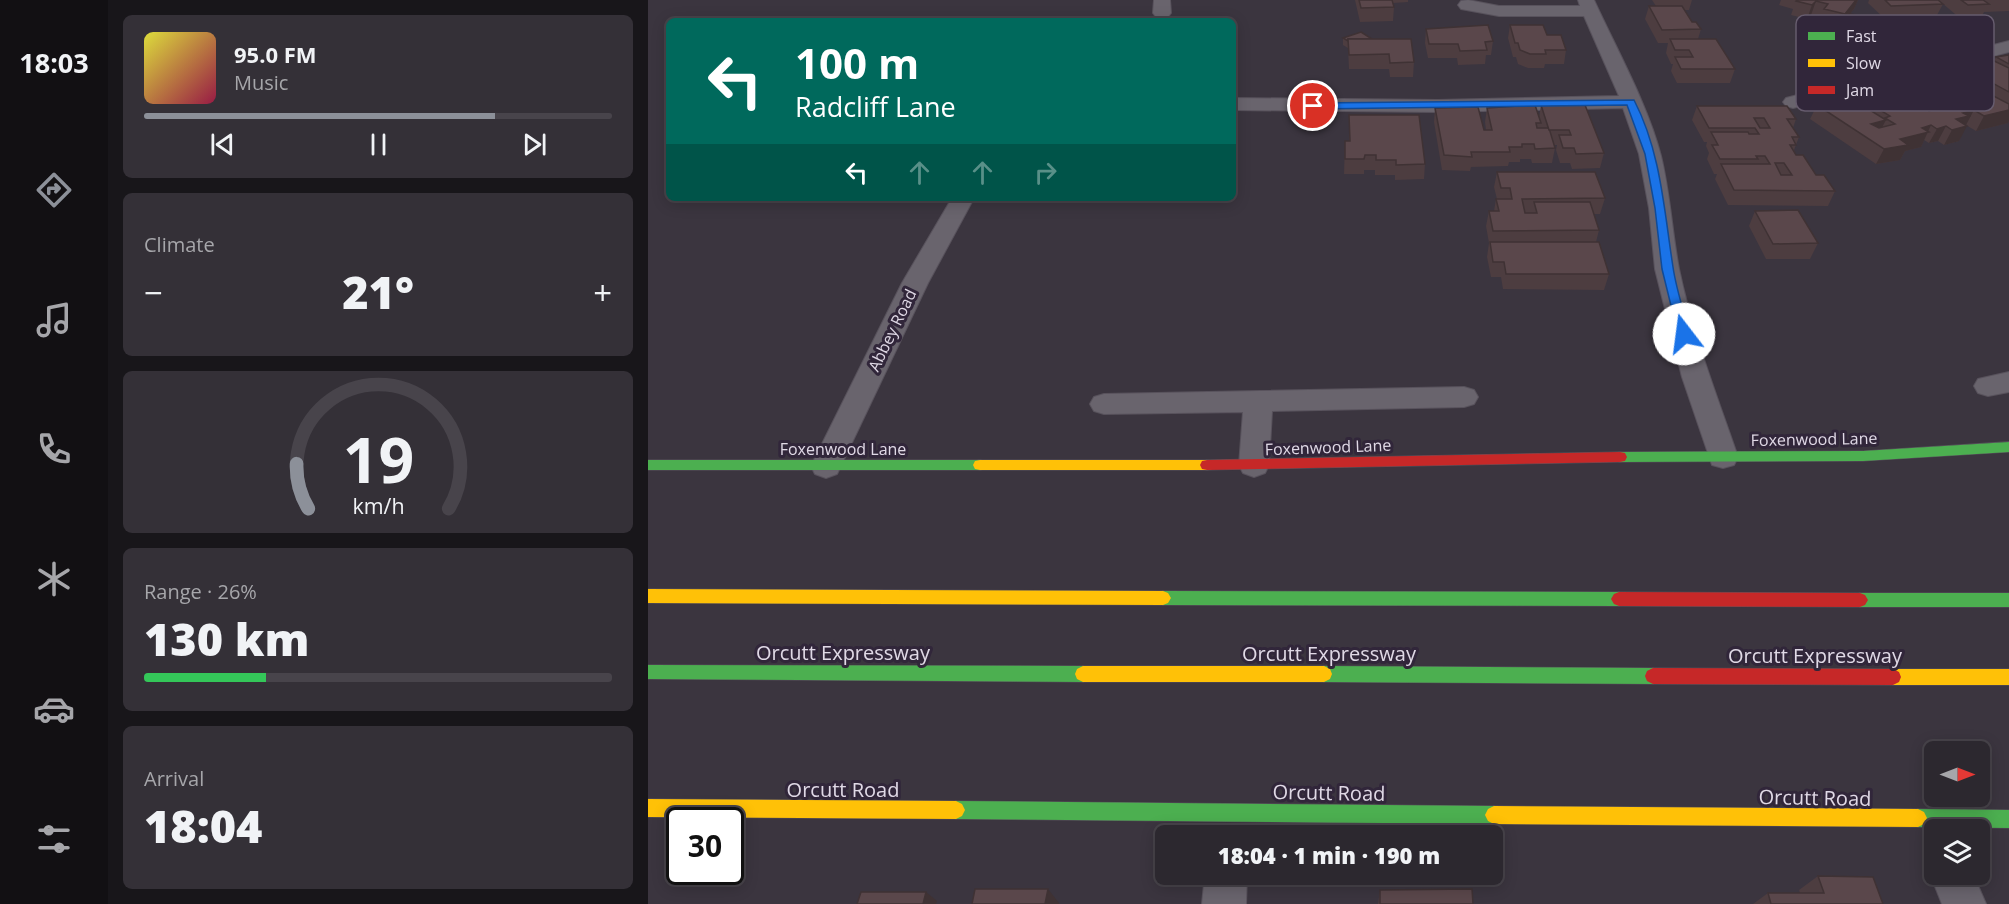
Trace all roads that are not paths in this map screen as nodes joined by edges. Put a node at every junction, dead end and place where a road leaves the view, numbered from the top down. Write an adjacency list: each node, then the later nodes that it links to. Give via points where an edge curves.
1 (1467, 5): 2 (street, via 1499,11)
2 (1589, 6): 6 (street)
3 (2009, 46): 4 (street)
4 (1994, 50)
5 (1796, 101): 7 (street)
6 (1631, 102): 8 (street, via 1438,106); 14 (street, via 1650,154 1667,269 1696,377)
7 (1793, 102)
8 (1236, 104)
9 (961, 201): 17 (street, Abbey Road, via 915,283)
10 (1464, 397): 11 (street)
11 (1258, 403): 12 (street); 16 (street)
12 (1104, 404)
13 (2009, 447): 14 (main road, Foxenwood Lane, via 1960,452)
14 (1723, 457): 16 (main road, Foxenwood Lane)
15 (648, 465): 17 (main road, Foxenwood Lane)
16 (1254, 465): 17 (main road, Foxenwood Lane)
17 (826, 466)
18 (648, 596): 19 (main road)
19 (2009, 600)
20 (648, 672): 21 (main road, Orcutt Expressway)
21 (2009, 677)
22 (648, 808): 25 (main road, Orcutt Road)
23 (2009, 819): 24 (main road, Orcutt Road)
24 (1990, 821)
25 (1230, 824): 26 (main road, Orcutt Road)
26 (1924, 828)
27 (1225, 885): 29 (street)
28 (1956, 885): 30 (street)
29 (1224, 904)
30 (1964, 904)

